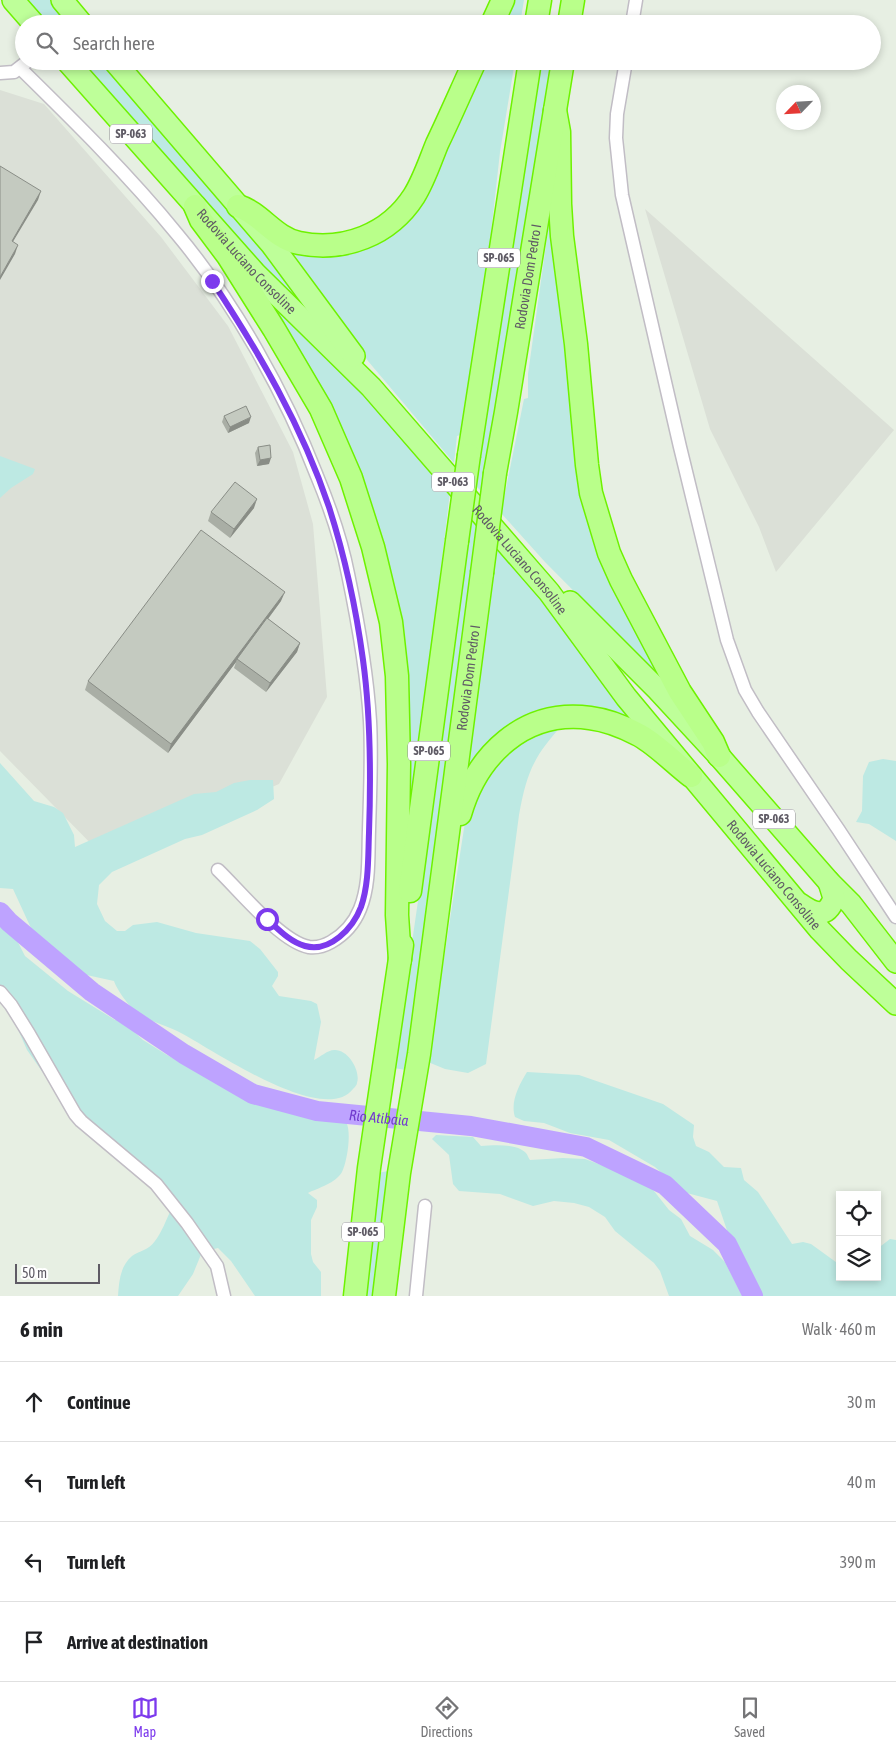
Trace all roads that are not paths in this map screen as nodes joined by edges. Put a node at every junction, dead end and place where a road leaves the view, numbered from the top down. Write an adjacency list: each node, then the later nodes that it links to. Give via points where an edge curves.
1 (13, 0): 7 (highway)
2 (62, 0): 8 (highway)
3 (503, 0): 9 (highway)
4 (540, 0): 10 (highway)
5 (573, 0): 11 (highway)
6 (636, 0): 12 (street)
7 (26, 15)
8 (74, 15)
9 (496, 15)
10 (538, 15)
11 (570, 15)
12 (634, 15)
13 (16, 70): 21 (street)
14 (30, 70): 28 (street, via 179,235 242,326 306,450 329,508 348,570 370,718 368,850 366,887 361,907 350,928 340,937 325,945 307,946 297,943 267,919)
15 (75, 70): 23 (highway, Rodovia Luciano Consoline / SP-063)
16 (122, 70): 24 (highway, Rodovia Luciano Consoline / SP-063)
17 (471, 70): 24 (highway, via 414,195 394,220 382,229 367,237 339,244 296,243)
18 (529, 70): 32 (highway, SP-065, bridge, via 469,455)
19 (562, 70): 22 (highway, Rodovia Dom Pedro I / SP-065)
20 (624, 70): 31 (street, via 616,138 622,195 727,640 745,690 758,712)
21 (0, 73)
22 (555, 110): 25 (highway, via 559,132 562,236 576,344 586,466 594,502 621,580 680,692); 27 (highway, Rodovia Dom Pedro I / SP-065, bridge, via 495,473)
23 (195, 206): 26 (highway, Rodovia Luciano Consoline / SP-063, via 279,298 371,387 498,532 549,592 626,697); 32 (highway, via 321,409 351,478 373,547 391,622 397,676 397,922)
24 (238, 206): 25 (highway, Rodovia Luciano Consoline / SP-063, via 288,265 368,374 520,549)
25 (719, 756): 29 (highway, Rodovia Luciano Consoline / SP-063)
26 (692, 776): 27 (highway, via 639,735 607,721 573,717 545,722 516,734 487,759 470,786 458,824); 30 (highway, Rodovia Luciano Consoline / SP-063)
27 (447, 842): 39 (highway, Rodovia Dom Pedro I / SP-065)
28 (218, 870)
29 (829, 882): 30 (highway, via 834,898 824,912 815,913); 33 (highway, Rodovia Luciano Consoline / SP-063, via 851,904)
30 (798, 902): 35 (highway, Rodovia Luciano Consoline / SP-063, via 820,930)
31 (896, 917)
32 (400, 960): 38 (highway, SP-065, via 369,1168)
33 (896, 962)
34 (0, 992): 37 (street, via 76,1114 156,1184 187,1223 217,1266)
35 (896, 1004)
36 (425, 1206): 40 (street)
37 (224, 1296)
38 (355, 1296)
39 (384, 1296)
40 (416, 1296)

